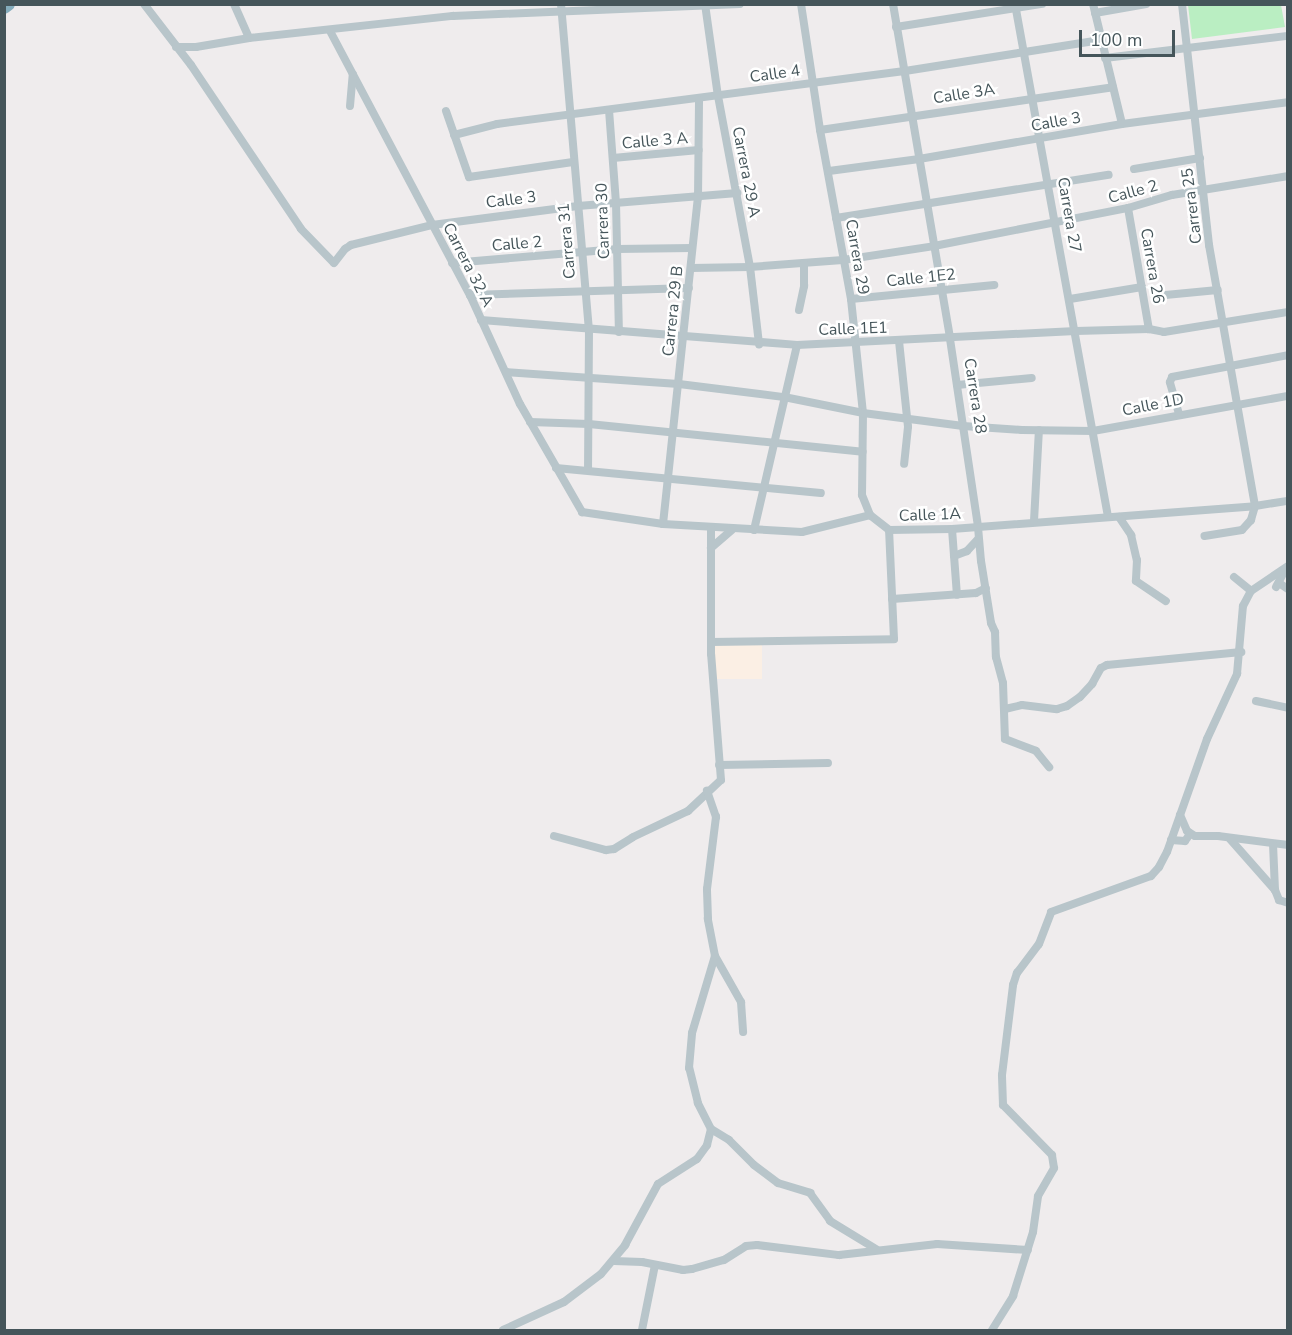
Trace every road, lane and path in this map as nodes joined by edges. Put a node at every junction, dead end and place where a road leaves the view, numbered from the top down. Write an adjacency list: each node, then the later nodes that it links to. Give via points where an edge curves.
1 (144, 4): 18 (street)
2 (234, 4): 16 (street)
3 (740, 4): 9 (street)
4 (801, 4): 26 (street, Carrera 29)
5 (893, 4): 13 (street, Carrera 28)
6 (1042, 4): 10 (street)
7 (1146, 4): 12 (street)
8 (1182, 4): 20 (street, Carrera 25)
9 (705, 5): 11 (street); 28 (street, Carrera 29 A)
10 (1016, 7): 13 (street); 21 (street, Carrera 27)
11 (561, 8): 14 (street); 36 (street, Carrera 31)
12 (1094, 9): 17 (street)
13 (896, 27): 24 (street, Carrera 28)
14 (330, 31): 16 (street); 25 (street, Carrera 32 A)
15 (1287, 36): 20 (street)
16 (249, 38): 19 (street)
17 (1101, 40): 21 (street, Calle 4); 22 (street)
18 (176, 47): 19 (street); 23 (street)
19 (196, 47): 23 (street)
20 (1187, 47): 22 (street); 35 (street, Carrera 25)
21 (1024, 53): 24 (street, Calle 4); 29 (street, Carrera 27)
22 (1105, 58): 27 (street)
23 (191, 65): 61 (street, Calle 3, via 301,229 334,263 351,245)
24 (905, 71): 26 (street, Calle 4); 37 (street, Carrera 28)
25 (353, 72): 32 (street); 61 (street, Carrera 32 A)
26 (812, 82): 28 (street, Calle 4); 39 (street, Carrera 29)
27 (1113, 87): 29 (street, Calle 3A); 38 (street)
28 (718, 96): 30 (street, Calle 4); 53 (street, Carrera 29 A)
29 (1032, 98): 37 (street, Calle 3A); 41 (street, Carrera 27)
30 (699, 100): 33 (street, Calle 4); 42 (street, Carrera 29 B)
31 (1287, 102): 35 (street, Calle 3)
32 (350, 106)
33 (609, 110): 36 (street, Calle 4); 43 (street, Carrera 30)
34 (446, 111): 40 (street)
35 (1195, 113): 38 (street, Calle 3); 44 (street, Carrera 25)
36 (569, 115): 40 (street, Calle 4, via 497,124); 46 (street, Carrera 31)
37 (912, 115): 39 (street, Calle 3A); 45 (street, Carrera 28)
38 (1122, 124): 41 (street, Calle 3)
39 (820, 130): 48 (street, Carrera 29)
40 (454, 135): 46 (street, via 468,175)
41 (1041, 138): 45 (street, Calle 3); 51 (street, Carrera 27)
42 (699, 150): 43 (street, Calle 3 A); 54 (street, Carrera 29 B)
43 (613, 158): 55 (street, Carrera 30)
44 (1200, 158): 47 (street); 52 (street, Carrera 25)
45 (919, 159): 48 (street, Calle 3); 56 (street, Carrera 28)
46 (573, 162): 57 (street, Carrera 31)
47 (1134, 169)
48 (829, 171): 59 (street, Carrera 29)
49 (1109, 175): 51 (street)
50 (1287, 176): 52 (street, Calle 2)
51 (1049, 183): 56 (street); 60 (street, Carrera 27)
52 (1203, 189): 58 (street, Calle 2); 77 (street, Carrera 25)
53 (737, 193): 54 (street, Calle 3); 69 (street, Carrera 29 A)
54 (698, 198): 55 (street, Calle 3); 63 (street, Carrera 29 B)
55 (616, 203): 57 (street, Calle 3); 64 (street, Carrera 30)
56 (927, 204): 59 (street); 62 (street, Carrera 28)
57 (578, 206): 61 (street, Calle 3); 65 (street, Carrera 31)
58 (1128, 208): 60 (street, Calle 2); 72 (street, Carrera 26)
59 (836, 218): 66 (street, Carrera 29)
60 (1057, 223): 62 (street); 81 (street, Carrera 27)
61 (432, 225): 67 (street, Carrera 32 A)
62 (934, 246): 66 (street); 76 (street, Carrera 28)
63 (692, 248): 64 (street, Calle 2); 70 (street, Carrera 29 B)
64 (617, 249): 65 (street, Calle 2); 73 (street, Carrera 30)
65 (583, 252): 67 (street, Calle 2); 75 (street, Carrera 31)
66 (843, 260): 68 (street); 80 (street, Carrera 29)
67 (452, 263): 78 (street, Carrera 32 A)
68 (804, 263): 69 (street); 82 (street)
69 (750, 267): 70 (street); 94 (street, Carrera 29 A)
70 (691, 268): 74 (street, Carrera 29 B)
71 (994, 285): 76 (street, Calle 1E2)
72 (1142, 287): 81 (street); 87 (street, Carrera 26)
73 (618, 288): 74 (street); 75 (street); 89 (street, Carrera 30)
74 (688, 288): 90 (street, Carrera 29 B)
75 (585, 289): 78 (street); 86 (street, Carrera 31)
76 (941, 290): 80 (street, Calle 1E2); 91 (street, Carrera 28)
77 (1218, 290): 79 (street); 85 (street, Carrera 25)
78 (470, 295): 84 (street, Carrera 32 A)
79 (1155, 296)
80 (850, 299): 93 (street, Carrera 29)
81 (1070, 299): 88 (street, Carrera 27)
82 (799, 310)
83 (1287, 312): 85 (street, Calle 1E1)
84 (481, 320): 86 (street, Calle 1E1); 98 (street, Carrera 32 A)
85 (1225, 324): 87 (street, Calle 1E1, via 1164,332); 97 (street, Carrera 25)
86 (589, 329): 89 (street, Calle 1E1); 99 (street, Carrera 31)
87 (1149, 329): 88 (street, Calle 1E1)
88 (1076, 331): 91 (street, Calle 1E1); 113 (street, Carrera 27)
89 (619, 332): 90 (street, Calle 1E1)
90 (683, 338): 94 (street, Calle 1E1); 101 (street, Carrera 29 B)
91 (950, 339): 92 (street, Calle 1E1); 102 (street, Carrera 28)
92 (899, 340): 93 (street, Calle 1E1); 108 (street)
93 (855, 342): 95 (street, Calle 1E1); 106 (street, Carrera 29)
94 (759, 344): 95 (street, Calle 1E1)
95 (797, 345): 104 (street)
96 (1287, 355): 97 (street)
97 (1232, 368): 105 (street, Carrera 25); 107 (street, via 1171,378)
98 (506, 372): 99 (street, Calle 1D); 109 (street, Carrera 32 A)
99 (590, 377): 101 (street, Calle 1D); 110 (street, Carrera 31)
100 (1032, 378): 102 (street)
101 (679, 384): 104 (street, Calle 1D); 114 (street, Carrera 29 B)
102 (957, 385): 111 (street, Carrera 28)
103 (1287, 396): 105 (street, Calle 1D)
104 (784, 397): 106 (street, Calle 1D); 115 (street)
105 (1237, 403): 107 (street, Calle 1D); 124 (street, Carrera 25)
106 (863, 412): 108 (street, Calle 1D); 116 (street, Carrera 29)
107 (1179, 414): 113 (street, Calle 1D)
108 (906, 418): 111 (street, Calle 1D); 117 (street)
109 (531, 422): 110 (street); 118 (street, Carrera 32 A)
110 (589, 424): 114 (street); 119 (street, Carrera 31)
111 (963, 426): 112 (street, Calle 1D); 130 (street, Carrera 28)
112 (1039, 430): 113 (street, Calle 1D); 128 (street)
113 (1093, 430): 126 (street, Carrera 27)
114 (673, 434): 115 (street); 120 (street, Carrera 29 B)
115 (775, 442): 116 (street); 121 (street)
116 (864, 452): 125 (street, Carrera 29, via 862,495)
117 (904, 464)
118 (556, 468): 119 (street); 129 (street, Carrera 32 A, via 581,512)
119 (588, 470): 120 (street)
120 (668, 478): 121 (street); 129 (street, Carrera 29 B)
121 (764, 487): 122 (street); 134 (street)
122 (821, 494)
123 (1287, 501): 124 (street, Calle 1A)
124 (1256, 506): 127 (street, Calle 1A); 136 (street, via 1242,530)
125 (870, 515): 134 (street, via 802,532); 135 (street, Calle 1A)
126 (1108, 517): 127 (street, Calle 1A); 128 (street, Calle 1A)
127 (1119, 517): 147 (street, via 1131,535 1137,560 1136,581)
128 (1034, 521): 130 (street, Calle 1A)
129 (663, 524): 131 (street)
130 (978, 527): 132 (street, Calle 1A); 137 (street, Carrera 28)
131 (711, 528): 133 (street); 138 (street)
132 (952, 529): 135 (street, Calle 1A); 139 (street)
133 (732, 530): 134 (street); 138 (street)
134 (754, 530)
135 (889, 530): 146 (street)
136 (1204, 536)
137 (978, 539): 139 (street, via 967,551); 142 (street, Carrera 28)
138 (711, 548): 148 (street)
139 (954, 556): 145 (street)
140 (1287, 566): 143 (street, via 1277,585); 144 (street)
141 (1234, 577): 144 (street)
142 (986, 588): 145 (street); 151 (street, Carrera 28)
143 (1287, 589)
144 (1251, 591): 149 (street, via 1243,606)
145 (957, 595): 146 (street)
146 (892, 599): 148 (street, via 894,639)
147 (1166, 601)
148 (711, 642): 154 (street)
149 (1241, 652): 151 (street, via 1107,665 1080,697 1067,706); 157 (street, via 1237,674 1207,739)
150 (1256, 700): 152 (street)
151 (1005, 708): 155 (street, Carrera 28, via 1007,741 1036,751)
152 (1287, 708)
153 (828, 763): 154 (street)
154 (719, 765): 156 (street, via 721,780)
155 (1049, 766)
156 (707, 791): 159 (street, via 688,811 614,849); 166 (street, via 716,817 707,889)
157 (1180, 815): 158 (street); 161 (street)
158 (1190, 834): 160 (street); 161 (street, via 1185,841)
159 (554, 836)
160 (1230, 839): 162 (street); 164 (street)
161 (1171, 840): 170 (street, via 1151,876 1052,912 1039,944 1012,985 1002,1075 1003,1105 1054,1161 1038,1196)
162 (1273, 844): 163 (street); 164 (street)
163 (1287, 845)
164 (1275, 890): 165 (street, via 1279,900)
165 (1287, 903)
166 (715, 956): 167 (street, via 741,1002); 168 (street, via 692,1033 689,1068 698,1103)
167 (743, 1032)
168 (711, 1129): 169 (street, via 778,1183 815,1196 830,1221); 171 (street, via 707,1145 696,1159 658,1184)
169 (876, 1249): 170 (street, via 938,1244); 172 (street, via 839,1255 757,1245 692,1269)
170 (1028, 1250): 175 (street, via 1011,1303)
171 (614, 1262): 172 (street); 173 (street, via 564,1302)
172 (655, 1265): 174 (street)
173 (503, 1330)
174 (642, 1330)
175 (992, 1330)

